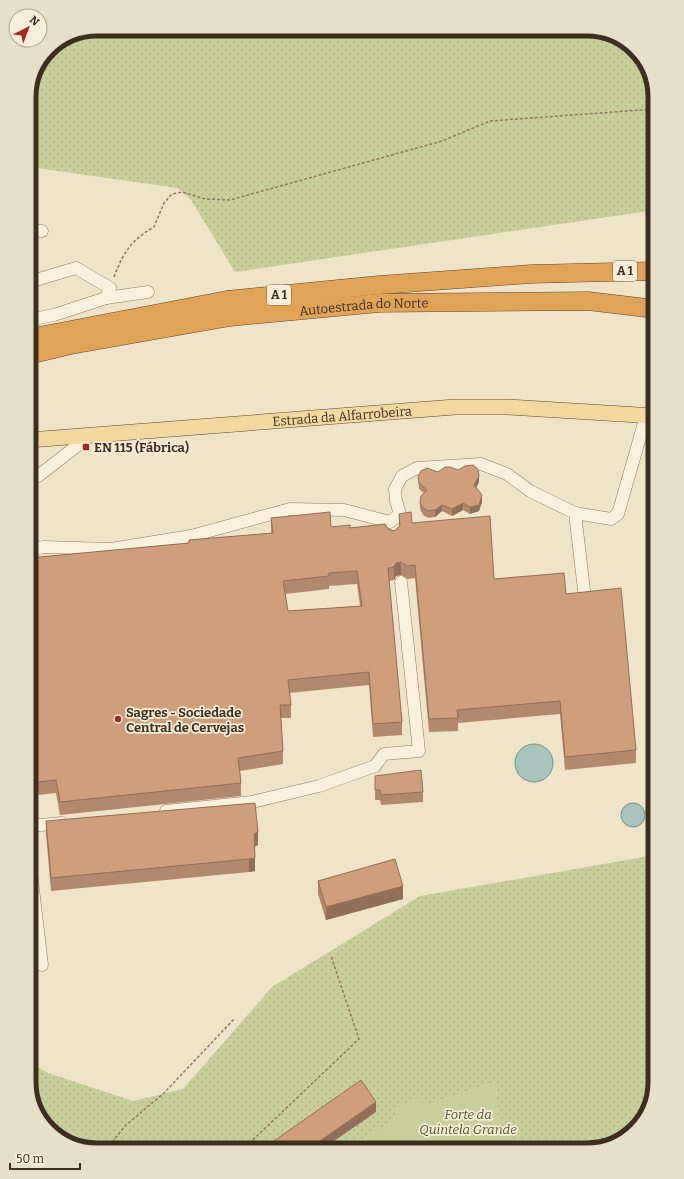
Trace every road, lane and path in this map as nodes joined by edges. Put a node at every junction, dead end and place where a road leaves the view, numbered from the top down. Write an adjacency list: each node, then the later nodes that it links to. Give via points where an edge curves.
1 (648, 110): 7 (path, via 490,121 442,141 230,200 205,199 182,192 172,194 164,203 154,227 142,234 123,254)
2 (36, 231): 3 (street)
3 (42, 231)
4 (648, 271): 10 (highway, Autoestrada do Norte / A 1, via 531,274 227,300)
5 (36, 280): 7 (street, via 76,268)
6 (148, 292): 7 (street)
7 (108, 293): 9 (street, via 54,315)
8 (648, 307): 11 (highway, Autoestrada do Norte / A 1, via 588,301 379,303 230,317)
9 (36, 319)
10 (36, 337)
11 (36, 353)
12 (648, 416): 14 (main road, Estrada da Alfarrobeira, via 502,407 455,407)
13 (648, 422): 17 (street, via 618,514 611,519)
14 (91, 435): 15 (main road, Estrada da Alfarrobeira); 16 (street)
15 (36, 439)
16 (36, 474)
17 (575, 513): 18 (street, via 530,491 507,474 481,464 417,468 402,476 395,490 400,514); 22 (street)
18 (390, 522): 19 (street); 20 (street, via 344,510 290,509 184,537 111,549)
19 (393, 537)
20 (36, 549)
21 (401, 582): 23 (street, via 419,751 384,754 375,766 319,786 252,802)
22 (584, 590)
23 (152, 813)
24 (75, 821): 25 (street)
25 (36, 825)
26 (36, 914): 28 (street)
27 (331, 956): 31 (path, via 359,1039)
28 (42, 965)
29 (235, 1018): 30 (path, via 164,1093 125,1126)
30 (112, 1143)
31 (249, 1143)

